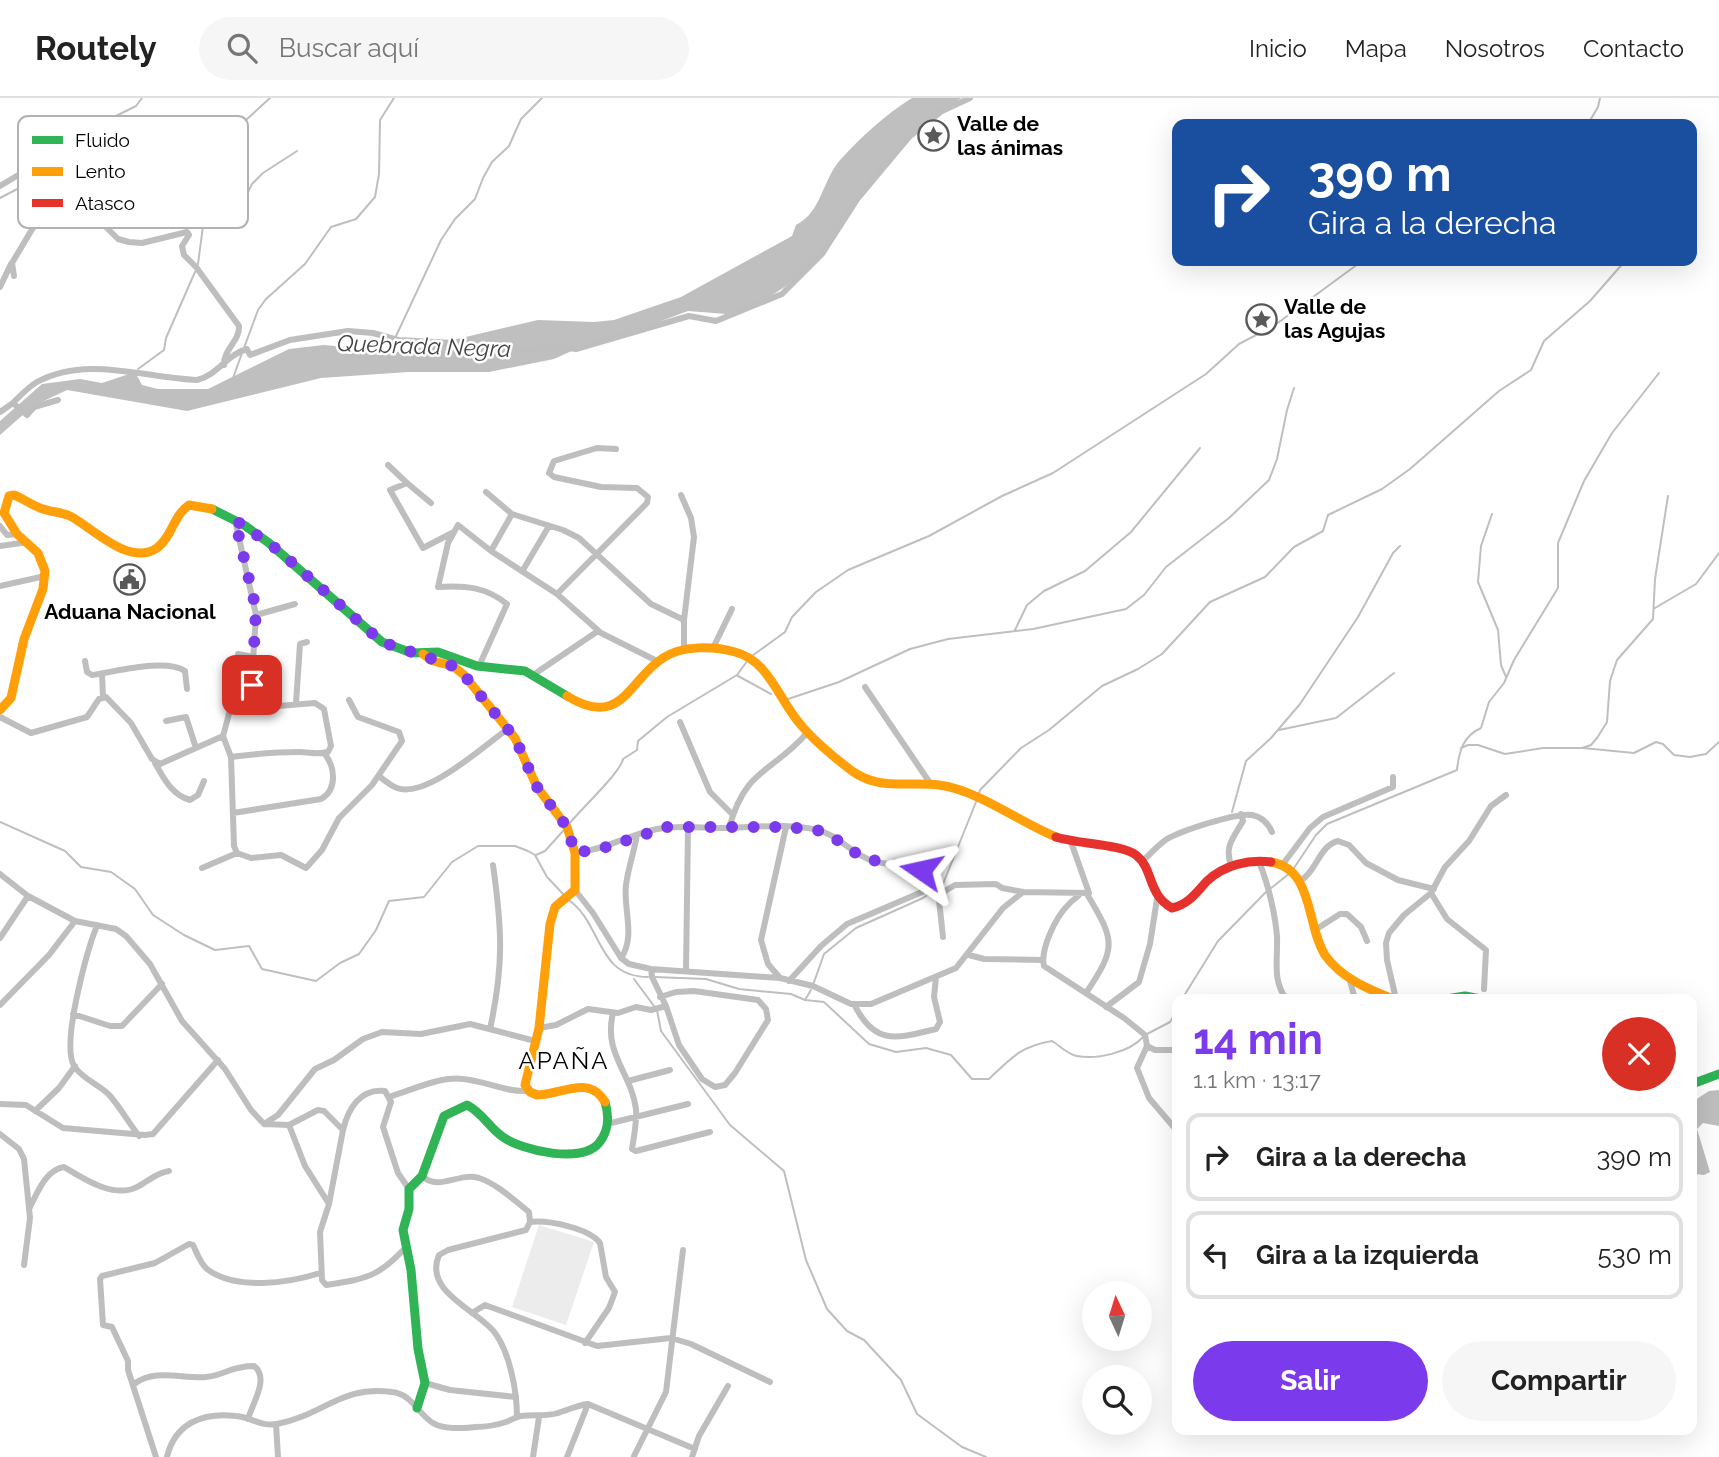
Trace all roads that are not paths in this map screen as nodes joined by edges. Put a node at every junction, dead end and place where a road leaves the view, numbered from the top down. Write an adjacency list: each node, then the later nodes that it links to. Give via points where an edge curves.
1 (970, 98): 9 (street, via 942,111 909,138 858,198 822,254 782,294 716,321 689,316 576,349 555,346 530,351 348,331 290,340 250,355 243,350)
2 (18, 175): 3 (street)
3 (0, 186)
4 (33, 228): 6 (street)
5 (107, 228): 9 (street, via 118,239 142,243 187,232 184,255 239,326)
6 (12, 263): 7 (street); 8 (street)
7 (14, 276)
8 (0, 287)
9 (224, 365): 11 (street, via 197,380 85,368 36,382)
10 (58, 400): 11 (street, via 34,407 27,415)
11 (15, 404): 12 (street)
12 (0, 412)
13 (616, 449): 28 (street, via 597,448 554,461 550,467 554,477 601,487 637,488 648,497)
14 (388, 465): 15 (street)
15 (407, 483): 18 (street); 23 (street, via 393,487 390,493 423,548)
16 (486, 492): 19 (street)
17 (681, 495): 36 (street, via 694,537)
18 (431, 503)
19 (512, 514): 22 (street); 27 (street)
20 (235, 520): 24 (main road, via 200,505 186,507 165,542 142,554 120,547 66,514 14,495 5,500 4,513); 35 (street); 42 (main road, via 278,550 382,642)
21 (0, 526): 24 (street, via 7,535)
22 (549, 526): 28 (street, via 579,538); 29 (street)
23 (452, 533): 27 (street, via 460,525); 46 (street, via 438,587 478,588 507,604)
24 (17, 534): 25 (main road)
25 (28, 542): 26 (street); 30 (main road, via 43,562)
26 (0, 546)
27 (491, 551): 29 (street)
28 (595, 556): 32 (street); 36 (street, via 650,604)
29 (523, 570): 32 (street)
30 (45, 576): 31 (street); 55 (main road, via 11,698)
31 (0, 586)
32 (557, 594): 37 (street)
33 (295, 604): 35 (street)
34 (732, 610): 39 (street)
35 (256, 615): 43 (street)
36 (684, 620): 40 (street)
37 (598, 631): 45 (street); 48 (street)
38 (307, 642): 53 (street, via 300,644)
39 (713, 648): 40 (main road); 60 (main road, via 738,652 760,664 785,707)
40 (684, 649): 45 (main road)
41 (238, 654): 43 (street)
42 (423, 654): 46 (main road, via 452,655); 59 (main road, via 464,675)
43 (253, 657): 54 (street)
44 (85, 661): 47 (street, via 92,676)
45 (657, 661): 48 (main road, via 631,691 614,704 599,707 577,701)
46 (479, 667): 48 (main road)
47 (102, 674): 50 (street, via 173,667 185,671); 51 (street)
48 (533, 675)
49 (865, 687): 69 (street)
50 (187, 689)
51 (103, 696): 56 (street, via 87,717 31,733); 65 (street, via 131,723)
52 (349, 700): 66 (street, via 361,719 390,727 402,736)
53 (296, 704): 54 (street); 63 (street, via 315,703 324,709 331,746)
54 (254, 709): 61 (street, via 230,710)
55 (0, 710)
56 (0, 717)
57 (166, 720): 62 (street, via 186,717)
58 (680, 722): 73 (street, via 710,792)
59 (508, 729): 66 (street, via 422,787 397,788); 81 (main road, via 537,787 567,827)
60 (807, 733): 69 (main road, via 868,780 894,785); 73 (street, via 751,779)
61 (223, 736): 62 (street); 64 (street)
62 (196, 748): 65 (street)
63 (324, 753): 64 (street); 71 (street, via 333,772 328,795)
64 (231, 757): 71 (street)
65 (155, 763): 68 (street, via 181,797 190,800 198,796)
66 (379, 776): 80 (street, via 339,818 306,868 281,855 251,858)
67 (1393, 777): 85 (street, via 1393,787 1323,817)
68 (204, 781)
69 (930, 783): 79 (main road, via 979,798)
70 (1506, 795): 91 (street, via 1492,806 1445,867)
71 (233, 813): 80 (street)
72 (1241, 814): 77 (street, via 1264,820); 82 (street, via 1166,840); 86 (street, via 1243,821 1229,844)
73 (733, 815): 76 (street)
74 (786, 827): 76 (street); 108 (street, via 761,940 768,964); 109 (street, via 817,830 863,858 913,867 932,880 915,896 847,924)
75 (688, 828): 76 (street); 78 (street, via 667,827); 106 (street)
76 (729, 828)
77 (1272, 832)
78 (637, 835): 81 (street); 103 (street, via 626,885 628,926)
79 (1071, 842): 82 (main road, via 1132,851); 93 (street, via 1089,889)
80 (237, 853): 87 (street)
81 (575, 853): 90 (main road)
82 (1142, 862): 95 (main road)
83 (1259, 862): 85 (main road); 86 (main road); 113 (street, via 1277,935 1275,972)
84 (493, 865): 126 (street, via 502,943 500,984)
85 (1285, 865): 89 (main road)
86 (1232, 867): 95 (main road, via 1213,876 1178,907)
87 (202, 869)
88 (0, 874): 94 (street)
89 (1298, 877): 91 (street, via 1310,873 1328,846 1338,841 1398,880); 98 (main road)
90 (575, 890): 103 (street); 125 (main road, via 555,907 550,925)
91 (1433, 891): 116 (street, via 1404,915 1387,938); 117 (street, via 1447,919 1486,950)
92 (1023, 892): 93 (street); 99 (street, via 996,884 955,885 939,900); 102 (street, via 1003,908)
93 (1084, 894): 104 (street, via 1062,913); 112 (street, via 1107,929 1109,946 1106,961)
94 (28, 896): 96 (street); 100 (street)
95 (1157, 899): 122 (street, via 1139,982)
96 (75, 921): 97 (street); 120 (street)
97 (97, 925): 111 (street, via 126,936); 124 (street)
98 (1315, 930): 101 (street, via 1347,914 1361,927); 110 (main road, via 1328,958)
99 (943, 937)
100 (0, 938)
101 (1367, 941)
102 (969, 955): 104 (street); 107 (street, via 956,968)
103 (621, 958): 105 (street)
104 (1043, 960): 112 (street, via 1044,966)
105 (652, 970): 106 (street); 118 (street)
106 (686, 970): 108 (street)
107 (936, 977): 119 (street, via 871,1004); 119 (street, via 934,997 940,1022 936,1029 888,1038 867,1024)
108 (780, 978): 109 (street)
109 (789, 981): 119 (street)
110 (1350, 981): 114 (street); 115 (main road)
111 (162, 984): 124 (street, via 121,1026); 130 (street, via 182,1021)
112 (1086, 993): 122 (street)
113 (1283, 994)
114 (1354, 994)
115 (1382, 994)
116 (1394, 994)
117 (1483, 994)
118 (660, 997): 121 (street); 121 (street, via 694,991 758,1000 768,1020 735,1073 725,1085 715,1087 702,1079 679,1045)
119 (855, 1004)
120 (0, 1005)
121 (664, 1007): 123 (street)
122 (1106, 1007): 128 (street, via 1145,1035)
123 (613, 1013): 125 (street, via 588,1009); 134 (street, via 612,1048)
124 (73, 1014): 131 (street, via 70,1054)
125 (539, 1028): 127 (main road)
126 (490, 1029): 127 (street); 142 (street, via 460,1025 421,1034 382,1032 363,1038 316,1069 278,1115)
127 (535, 1041): 136 (main road, via 526,1074)
128 (1147, 1046): 129 (street); 145 (street, via 1137,1064 1139,1077 1149,1098)
129 (1172, 1049)
130 (218, 1060): 142 (street); 149 (street, via 153,1134)
131 (75, 1066): 140 (street); 149 (street, via 110,1095)
132 (670, 1070): 134 (street)
133 (1719, 1074): 135 (main road)
134 (628, 1081): 141 (street)
135 (1697, 1082)
136 (527, 1091): 137 (street, via 461,1078); 143 (main road, via 536,1096 586,1086 603,1100)
137 (389, 1097): 146 (street, via 379,1090 357,1102 348,1110); 152 (street, via 383,1127 398,1173)
138 (0, 1104): 140 (street, via 20,1104)
139 (688, 1104): 141 (street)
140 (35, 1111): 149 (street, via 63,1128)
141 (636, 1117): 143 (street); 147 (street, via 632,1149 636,1151)
142 (264, 1124): 144 (street)
143 (607, 1124): 151 (main road, via 601,1141 587,1153 537,1150 500,1135 490,1120 467,1105 444,1116)
144 (289, 1125): 146 (street, via 318,1110); 153 (street, via 305,1166)
145 (1172, 1125)
146 (343, 1129): 153 (street)
147 (710, 1132)
148 (0, 1135): 154 (street, via 23,1155)
149 (139, 1136)
150 (169, 1171): 154 (street, via 138,1187 114,1190 57,1168)
151 (422, 1176): 152 (main road); 155 (street, via 429,1183 480,1178 529,1212)
152 (409, 1189): 156 (main road, via 403,1230)
153 (329, 1205): 159 (street, via 320,1231)
154 (29, 1209): 158 (street)
155 (530, 1222): 160 (street, via 526,1230 439,1255 438,1279); 162 (street, via 583,1230 602,1247 606,1277 615,1292)
156 (407, 1246): 159 (street, via 377,1274 326,1285); 164 (main road)
157 (682, 1250): 161 (street)
158 (23, 1265)
159 (320, 1273): 165 (street, via 278,1281 232,1280 208,1269 189,1244 155,1263 105,1274 100,1279 103,1325 112,1327)
160 (472, 1313): 162 (street, via 485,1305); 167 (street, via 496,1334)
161 (671, 1338): 162 (street, via 610,1347); 163 (street); 174 (street, via 666,1392)
162 (585, 1343)
163 (769, 1382)
164 (425, 1383): 167 (street); 169 (main road)
165 (134, 1384): 172 (street, via 150,1377 206,1377 234,1366 254,1366 261,1378); 177 (street)
166 (729, 1385): 175 (street)
167 (516, 1397): 170 (street)
168 (588, 1404): 171 (street); 174 (street); 181 (street)
169 (417, 1408): 170 (street, via 442,1427 476,1427); 173 (street, via 396,1392 366,1390)
170 (517, 1417): 171 (street)
171 (539, 1417): 180 (street)
172 (248, 1419): 173 (street); 178 (street, via 217,1416 182,1427)
173 (276, 1424): 179 (street)
174 (648, 1427): 175 (street); 176 (street)
175 (695, 1448): 182 (street)
176 (634, 1456)
177 (156, 1457)
178 (167, 1457)
179 (278, 1457)
180 (533, 1457)
181 (567, 1457)
182 (692, 1457)

